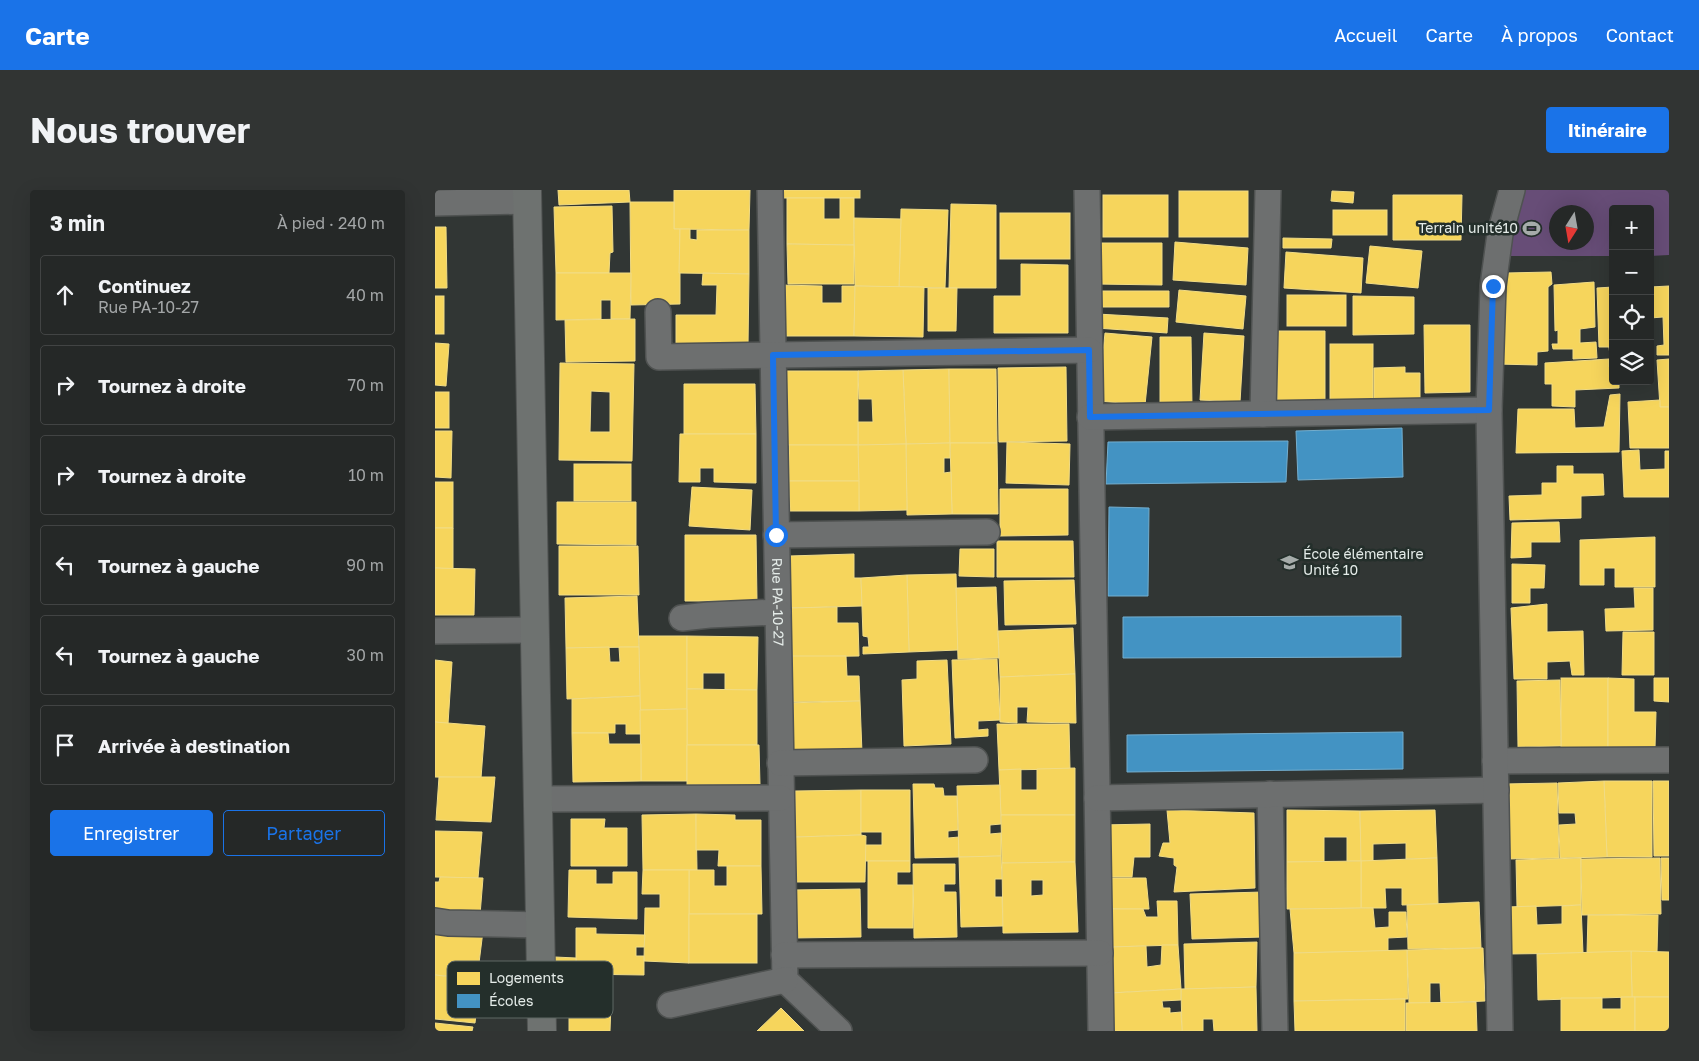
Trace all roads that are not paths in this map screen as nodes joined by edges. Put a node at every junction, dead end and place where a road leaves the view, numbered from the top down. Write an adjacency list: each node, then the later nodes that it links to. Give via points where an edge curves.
1 (770, 190): 9 (street, Rue PA-10-27)
2 (1087, 190): 8 (street)
3 (1268, 190): 11 (street)
4 (1512, 190): 10 (street, via 1500,234 1493,286)
5 (527, 196): 6 (street); 17 (street)
6 (435, 203)
7 (658, 312): 9 (street, via 659,356)
8 (1089, 350): 9 (street); 12 (street)
9 (773, 355): 14 (street, Rue PA-10-27)
10 (1489, 410): 11 (street); 21 (street)
11 (1263, 414): 12 (street)
12 (1090, 417): 26 (street)
13 (987, 532): 14 (street)
14 (776, 535): 15 (street, Rue PA-10-27)
15 (778, 612): 16 (street); 22 (street, Rue PA-10-27)
16 (683, 618)
17 (535, 630): 18 (street); 27 (street)
18 (435, 631)
19 (975, 760): 22 (street)
20 (1669, 760): 21 (street)
21 (1495, 761): 23 (street)
22 (780, 763): 25 (street, Rue PA-10-27)
23 (1496, 790): 24 (street); 40 (street)
24 (1270, 794): 26 (street); 39 (street)
25 (781, 798): 27 (street); 31 (street, Rue PA-10-27)
26 (1097, 798): 30 (street)
27 (538, 799): 29 (street)
28 (435, 921): 29 (street)
29 (540, 925): 32 (street)
30 (1100, 953): 31 (street); 38 (street)
31 (784, 955): 33 (street, Rue PA-10-27)
32 (541, 961)
33 (785, 980): 34 (street); 37 (street)
34 (670, 1005)
35 (542, 1018): 36 (street)
36 (542, 1031)
37 (839, 1031)
38 (1101, 1031)
39 (1275, 1031)
40 (1500, 1031)

